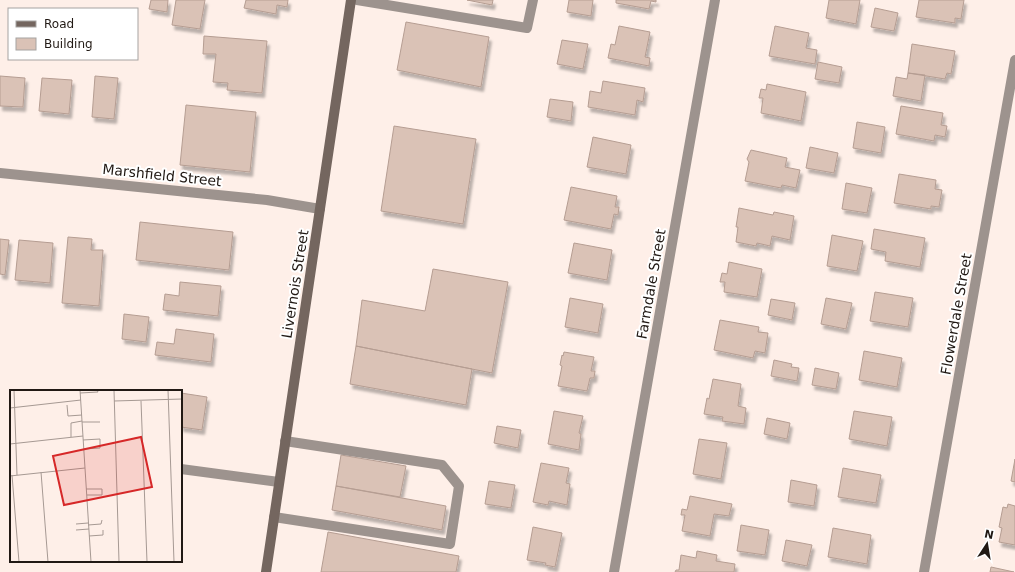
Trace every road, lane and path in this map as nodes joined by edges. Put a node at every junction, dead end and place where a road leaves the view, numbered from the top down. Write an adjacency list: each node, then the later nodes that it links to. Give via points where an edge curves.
1 (352, 0): 7 (street, Livernois Street)
2 (357, 0): 3 (street, via 527,28)
3 (533, 0)
4 (715, 0): 13 (street, Farmdale Street)
5 (1015, 60): 14 (street, Flowerdale Street)
6 (0, 173): 7 (street, Marshfield Street, via 267,200)
7 (320, 209): 8 (street, Livernois Street)
8 (285, 441): 10 (street, Livernois Street); 11 (street, via 442,465 460,486 450,544)
9 (182, 469): 10 (street)
10 (279, 482): 11 (street, Livernois Street)
11 (274, 517): 12 (street, Livernois Street)
12 (266, 572)
13 (614, 572)
14 (924, 572)

